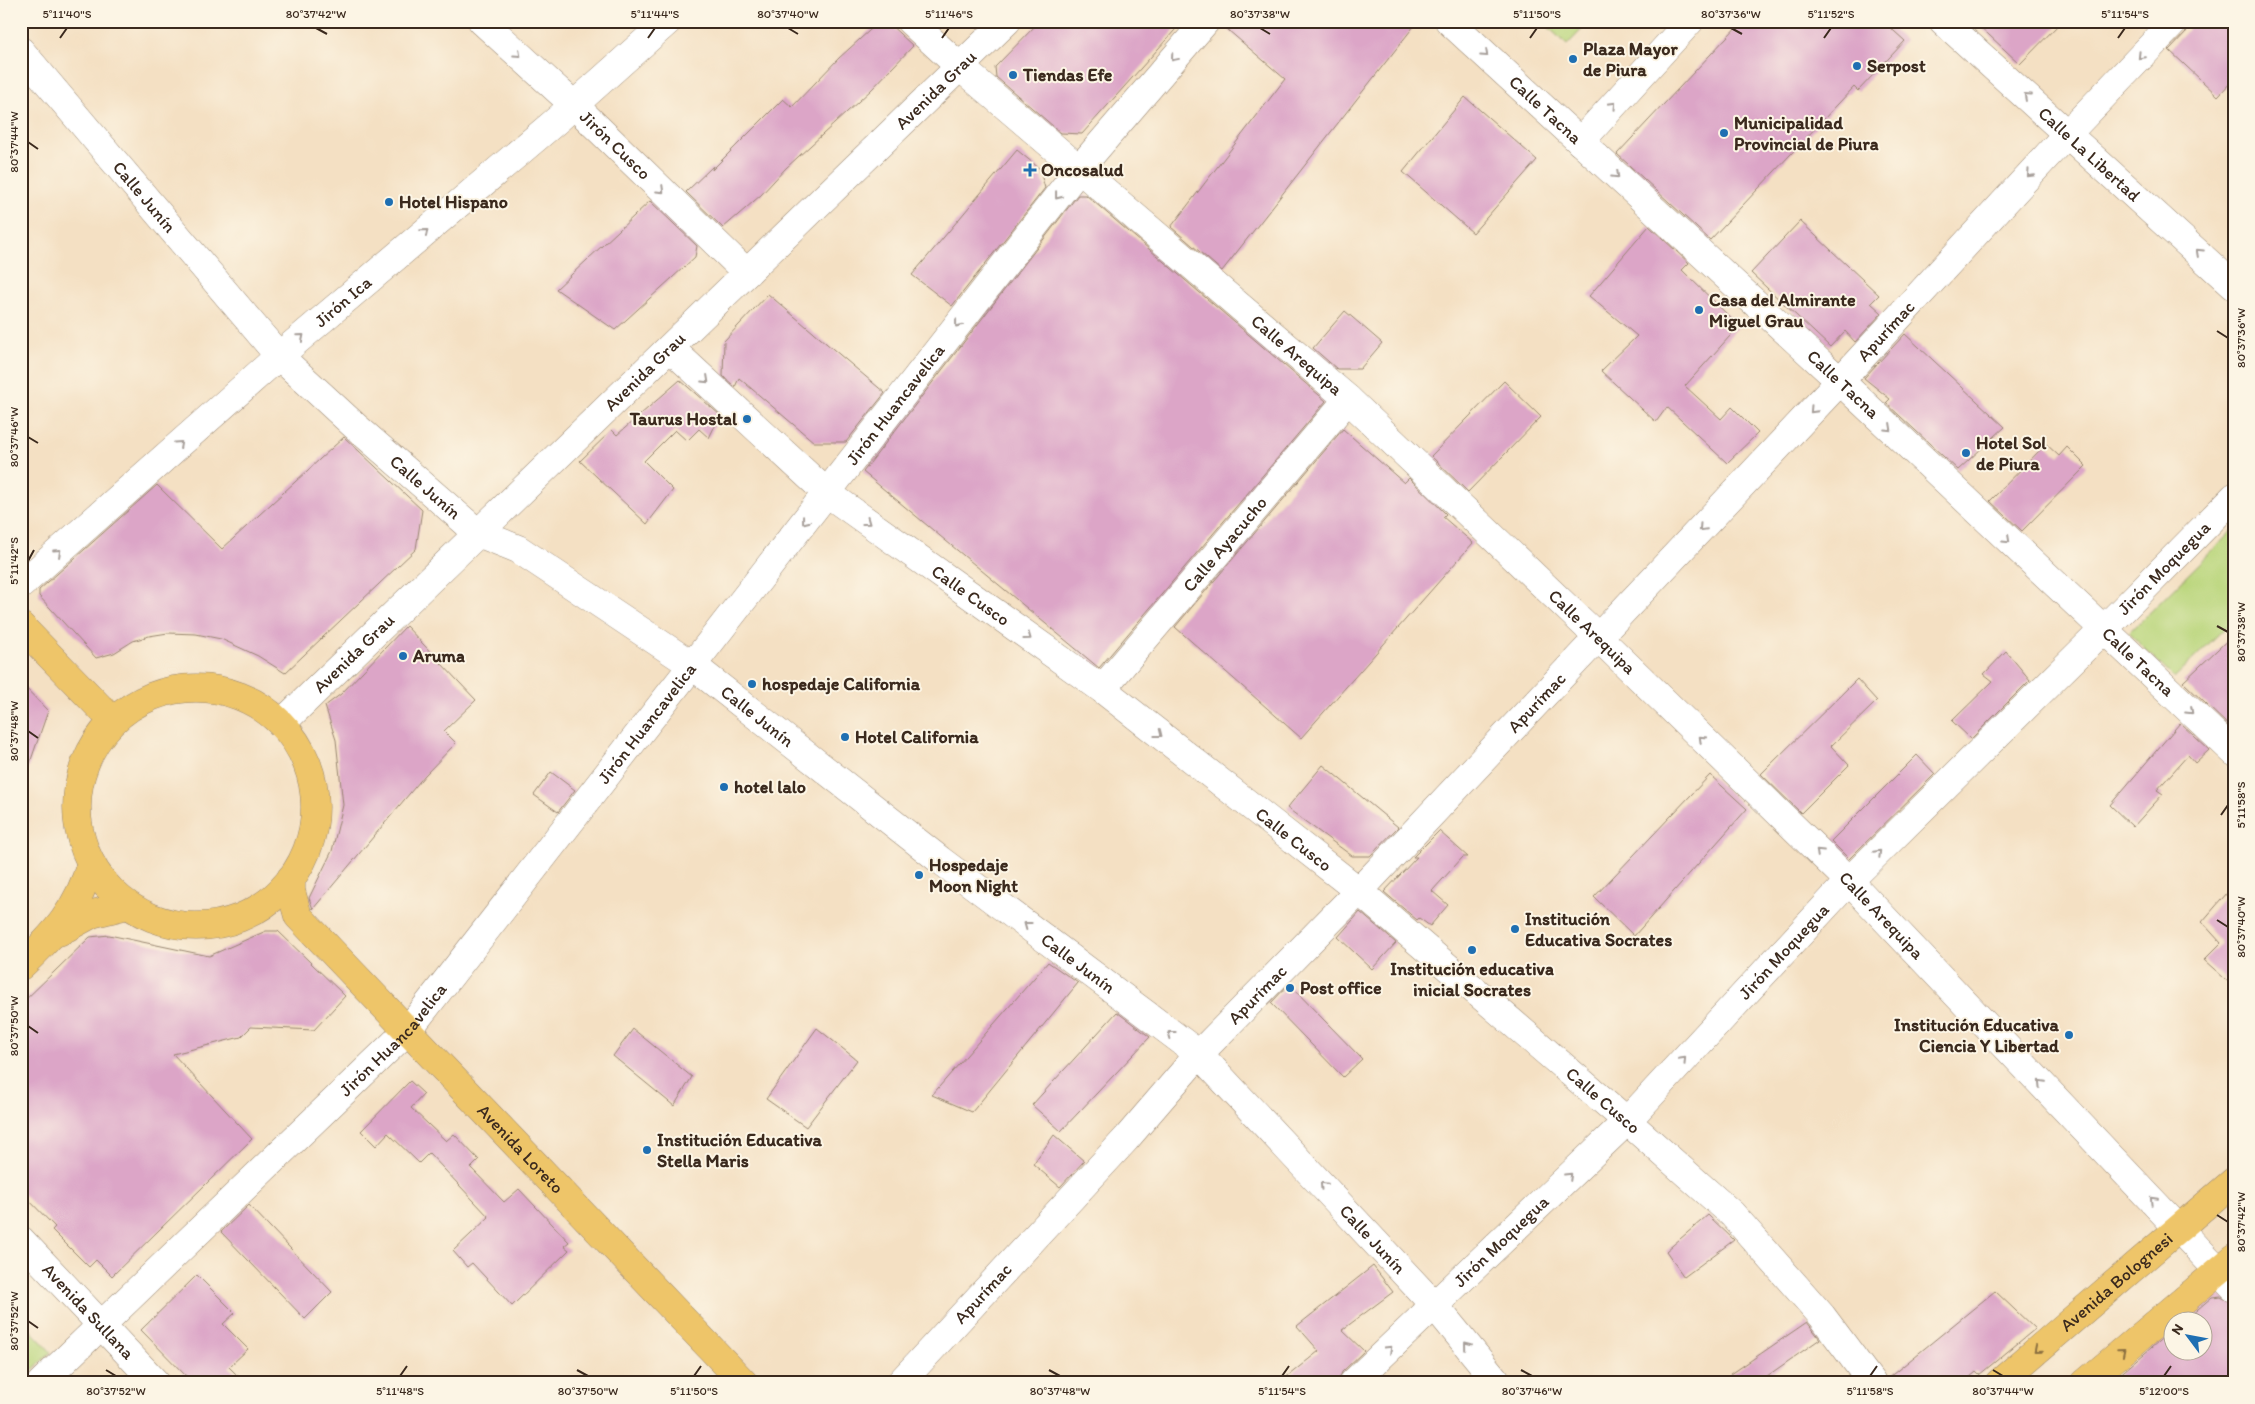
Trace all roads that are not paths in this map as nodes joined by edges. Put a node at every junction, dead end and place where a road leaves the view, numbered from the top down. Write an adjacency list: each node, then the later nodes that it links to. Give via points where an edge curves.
1 (482, 21): 12 (street, Jirón Cusco, one-way to 12)
2 (668, 21): 12 (street, Jirón Ica)
3 (910, 21): 11 (street, Calle Arequipa)
4 (1007, 21): 11 (street, Avenida Grau)
5 (1206, 21): 15 (street, Jirón Huancavelica, one-way to 15)
6 (1449, 21): 14 (street, Calle Tacna, one-way to 14)
7 (1690, 21): 14 (street, one-way to 7)
8 (1943, 21): 13 (street, Calle La Libertad, one-way to 8)
9 (2175, 21): 13 (street, Apurímac, one-way to 13)
10 (21, 51): 19 (street, Calle Junín)
11 (960, 67): 15 (street, Calle Arequipa); 16 (street, Avenida Grau)
12 (574, 105): 16 (street, Jirón Cusco, one-way to 16); 19 (street, Jirón Ica, one-way to 12)
13 (2068, 133): 17 (street, Calle La Libertad, one-way to 13); 20 (street, Apurímac, one-way to 20)
14 (1580, 142): 20 (street, Calle Tacna, one-way to 20)
15 (1079, 169): 21 (street, Calle Arequipa); 22 (street, Jirón Huancavelica, one-way to 22)
16 (747, 273): 18 (street, Avenida Grau)
17 (2234, 286)
18 (670, 348): 22 (street, Calle Cusco, one-way to 22); 24 (street, Avenida Grau)
19 (279, 356): 24 (street, Calle Junín); 25 (street, Jirón Ica, one-way to 19)
20 (1840, 381): 27 (street, Calle Tacna, one-way to 27); 28 (street, Apurímac, one-way to 28)
21 (1348, 399): 28 (street, Calle Arequipa); 30 (street, Calle Ayacucho)
22 (827, 493): 29 (street, Jirón Huancavelica, one-way to 29); 30 (street, Calle Cusco, one-way to 30)
23 (2234, 497): 27 (street, Jirón Moquegua)
24 (478, 533): 29 (street, Calle Junín, via 518,549); 32 (street, Avenida Grau)
25 (21, 585)
26 (21, 626): 31 (main road)
27 (2103, 630): 33 (street, Calle Tacna, one-way to 33); 36 (street, Jirón Moquegua, one-way to 27)
28 (1598, 638): 36 (street, Calle Arequipa, one-way to 28); 37 (street, Apurímac)
29 (692, 666): 43 (street, Jirón Huancavelica); 44 (street, Calle Junín, one-way to 29, via 940,860)
30 (1102, 689): 37 (street, Calle Cusco, one-way to 37)
31 (113, 721): 32 (main road, via 144,699 180,688 217,688 252,701); 34 (main road, via 94,745 81,773 76,804 80,835)
32 (282, 723): 35 (main road, via 301,750 313,782 314,816 307,849)
33 (2234, 752)
34 (91, 863): 38 (main road, via 107,886); 41 (main road, via 79,898)
35 (291, 878): 39 (main road, via 275,896); 40 (main road, Avenida Loreto)
36 (1849, 881): 45 (street, Jirón Moquegua, one-way to 36); 47 (street, Calle Arequipa, one-way to 36)
37 (1359, 891): 44 (street, Apurímac); 45 (street, Calle Cusco)
38 (128, 905): 39 (main road, via 151,918 205,926 231,920); 41 (main road, via 92,914)
39 (256, 909): 40 (main road)
40 (298, 916): 43 (main road, Avenida Loreto)
41 (53, 936): 42 (main road)
42 (21, 966)
43 (408, 1030): 51 (street, Jirón Huancavelica); 54 (main road, Avenida Loreto)
44 (1199, 1054): 50 (street, Calle Junín, one-way to 44); 55 (street, Apurímac, via 1126,1140)
45 (1627, 1121): 50 (street, Jirón Moquegua, one-way to 45); 58 (street, Calle Cusco, via 1732,1214 1822,1316)
46 (2234, 1181): 47 (main road, Avenida Bolognesi)
47 (2178, 1227): 49 (street, Calle Arequipa); 59 (main road, Avenida Bolognesi, one-way to 59)
48 (21, 1240): 51 (street, Avenida Sullana)
49 (2229, 1272): 60 (main road, one-way to 49)
50 (1435, 1306): 56 (street, Jirón Moquegua, one-way to 50); 57 (street, Calle Junín, one-way to 50)
51 (99, 1324): 52 (street, Jirón Huancavelica); 53 (street, Avenida Sullana)
52 (41, 1383)
53 (156, 1383)
54 (744, 1383)
55 (900, 1383)
56 (1354, 1383)
57 (1498, 1383)
58 (1872, 1383)
59 (1999, 1383)
60 (2085, 1383)

